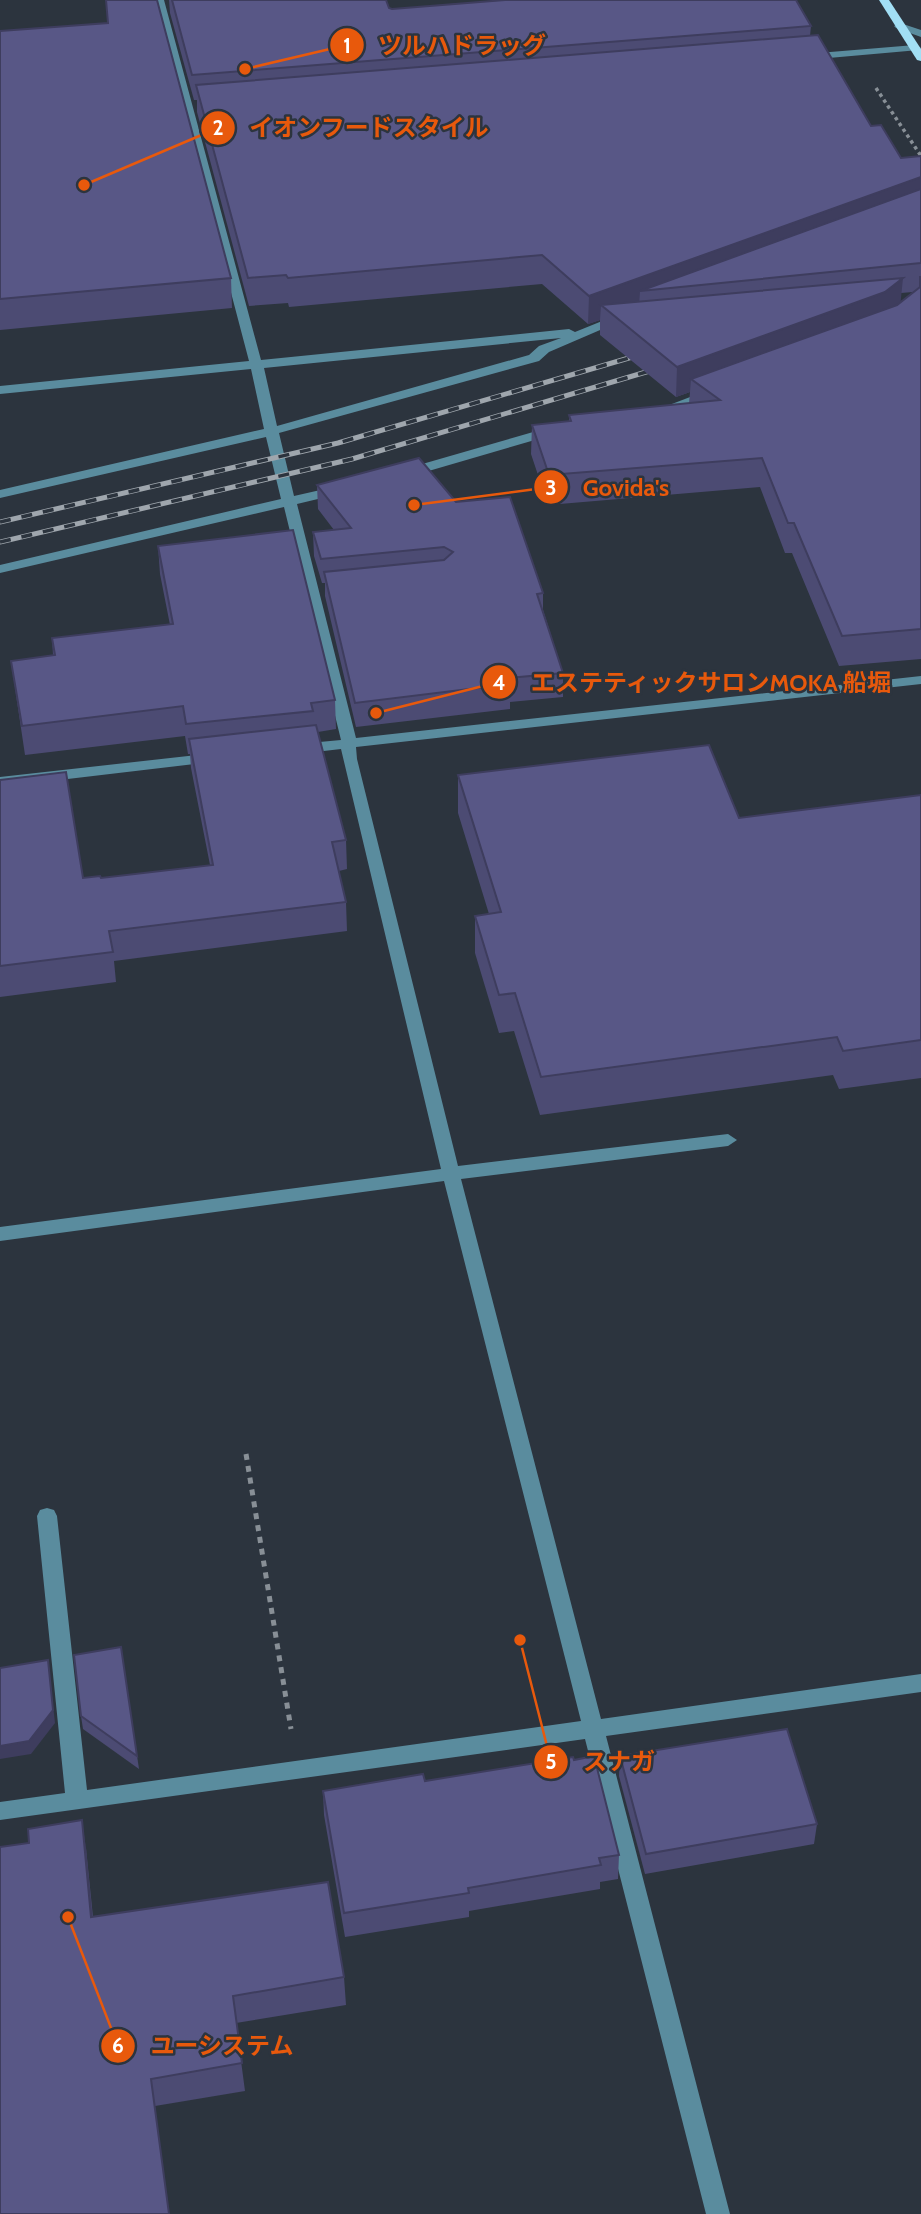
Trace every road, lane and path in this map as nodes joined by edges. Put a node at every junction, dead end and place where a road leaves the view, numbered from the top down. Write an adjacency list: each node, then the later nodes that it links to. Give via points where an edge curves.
1 (159, 0): 9 (street)
2 (884, 0): 3 (main road)
3 (900, 26): 4 (street); 5 (main road)
4 (921, 34)
5 (918, 53): 6 (street)
6 (793, 58)
7 (870, 79): 10 (path)
8 (201, 106): 9 (street)
9 (188, 107): 14 (street)
10 (921, 156)
11 (638, 312): 13 (street)
12 (632, 327): 13 (street)
13 (591, 331): 14 (street); 19 (street, via 544,349 534,358)
14 (256, 365): 16 (street); 19 (street)
15 (728, 387): 17 (street)
16 (0, 390)
17 (641, 418)
18 (570, 425): 20 (street)
19 (270, 432): 22 (street); 23 (street)
20 (389, 477)
21 (351, 487): 23 (street)
22 (0, 494)
23 (289, 503): 24 (street); 26 (street, via 320,590)
24 (0, 569)
25 (921, 680): 26 (street)
26 (349, 744): 27 (street); 31 (street)
27 (279, 751)
28 (226, 757): 29 (street)
29 (0, 782)
30 (728, 1140): 31 (street)
31 (452, 1174): 32 (street); 36 (street)
32 (0, 1234)
33 (246, 1454): 37 (path)
34 (47, 1516): 38 (street)
35 (921, 1683): 36 (street)
36 (594, 1729): 38 (street); 40 (street)
37 (292, 1732)
38 (78, 1800): 39 (street)
39 (0, 1811)
40 (718, 2214)

